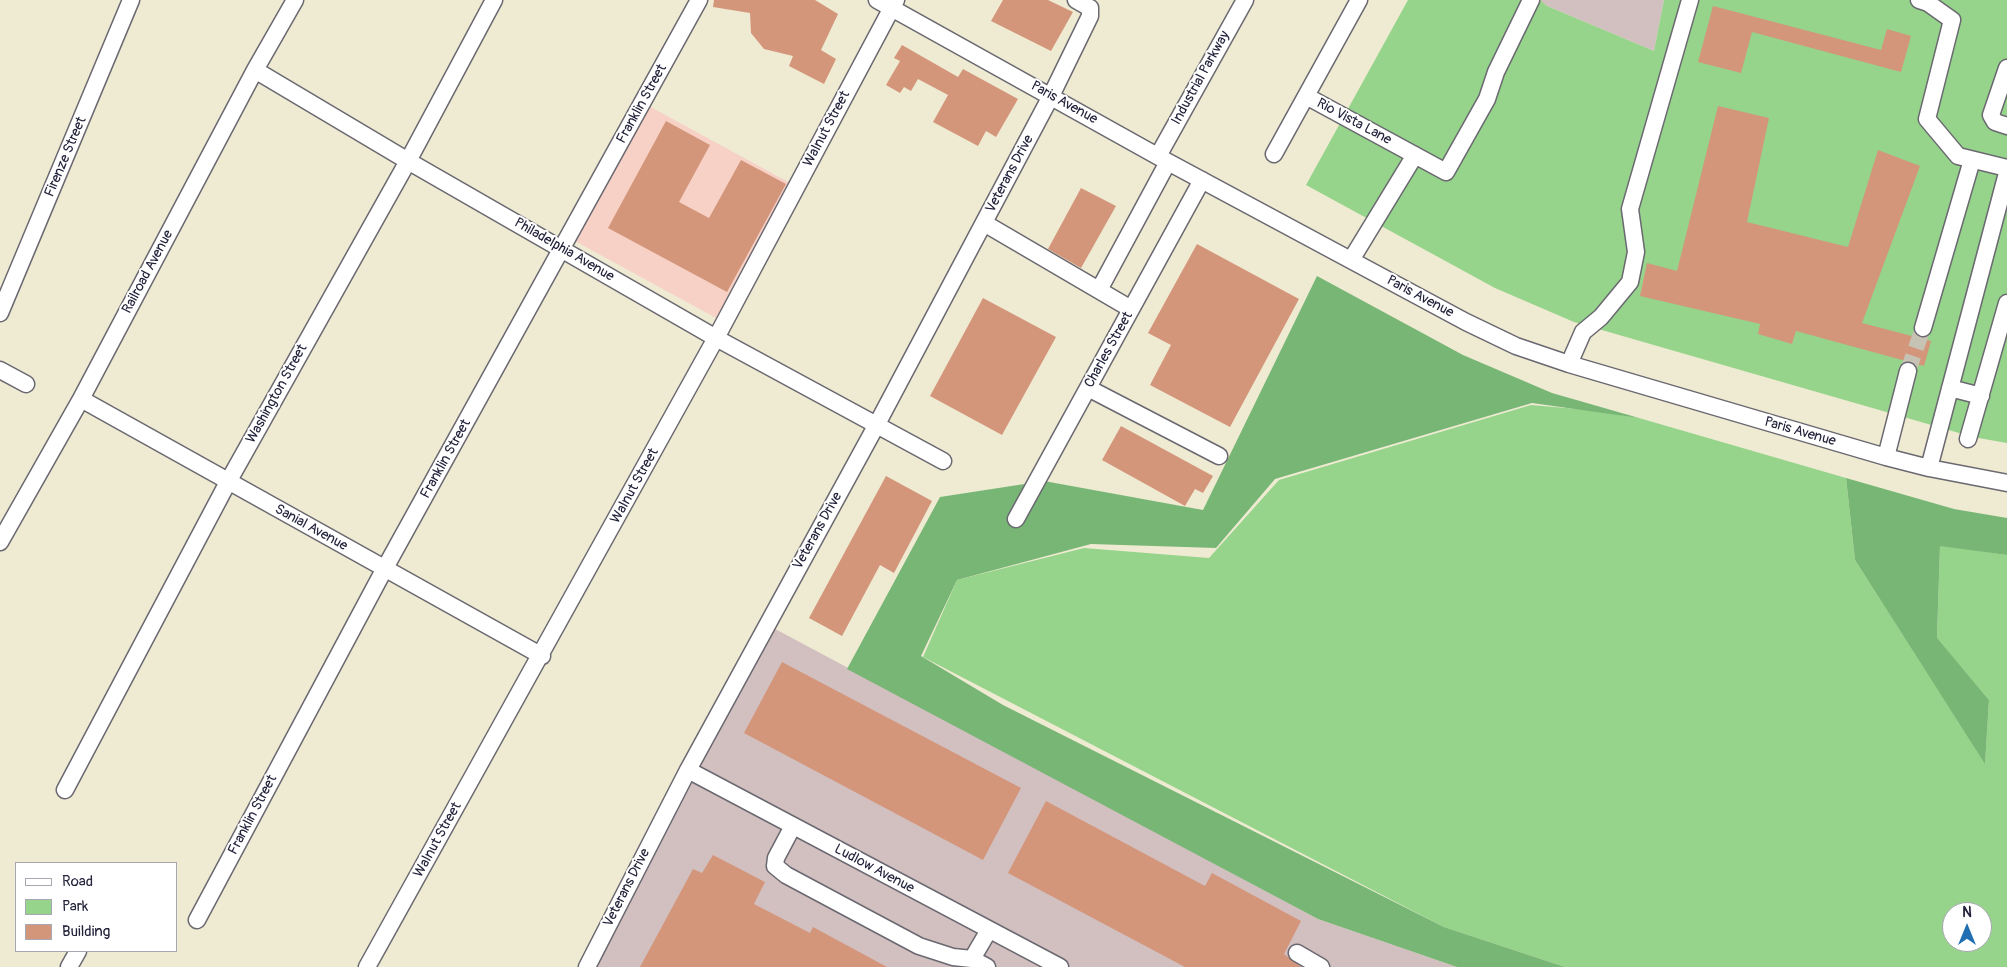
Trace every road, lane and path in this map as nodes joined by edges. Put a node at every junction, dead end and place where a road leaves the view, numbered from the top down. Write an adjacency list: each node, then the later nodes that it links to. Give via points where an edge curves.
1 (131, 0): 31 (street, Firenze Street)
2 (295, 0): 13 (street, Railroad Avenue)
3 (494, 0): 21 (street, Washington Street)
4 (1076, 0): 14 (street, Veterans Drive, via 1090,8 1090,16)
5 (1245, 0): 19 (street, Industrial Parkway)
6 (1359, 0): 15 (street, Rio Vista Lane)
7 (1532, 0): 18 (street, Rio Vista Lane, via 1496,72 1487,99 1446,172)
8 (1690, 0): 34 (street, via 1630,209 1636,252 1630,282 1601,318 1583,332)
9 (1919, 0): 20 (street, via 1952,20 1927,119 1958,156)
10 (693, 2): 26 (street, Franklin Street)
11 (888, 3): 14 (street, Paris Avenue); 33 (street, Walnut Street)
12 (2007, 68): 16 (street, via 1991,115 1995,122)
13 (255, 70): 21 (street, Philadelphia Avenue); 41 (street, Railroad Avenue)
14 (1051, 96): 19 (street, Paris Avenue); 25 (street, Veterans Drive)
15 (1306, 96): 17 (street); 18 (street, Rio Vista Lane)
16 (2007, 126)
17 (1274, 154)
18 (1415, 155): 27 (street)
19 (1163, 159): 24 (street, Paris Avenue); 28 (street, Industrial Parkway)
20 (1972, 160): 22 (street); 32 (street)
21 (408, 161): 26 (street, Philadelphia Avenue); 48 (street, Washington Street)
22 (2007, 168)
23 (2007, 173): 39 (street)
24 (1202, 180): 27 (street, Paris Avenue); 30 (street, Charles Street)
25 (984, 223): 28 (street); 42 (street, Veterans Drive)
26 (563, 248): 33 (street, Philadelphia Avenue); 52 (street, Franklin Street)
27 (1351, 260): 34 (street, Paris Avenue, via 1516,346)
28 (1098, 290): 30 (street)
29 (2007, 303): 40 (street)
30 (1131, 309): 38 (street, Charles Street)
31 (0, 313)
32 (1923, 328)
33 (716, 338): 42 (street, Philadelphia Avenue); 53 (street, Walnut Street)
34 (1570, 364): 44 (street, Paris Avenue)
35 (0, 370): 37 (street)
36 (1908, 371): 44 (street)
37 (26, 384)
38 (1088, 388): 45 (street); 50 (street, Charles Street)
39 (1950, 388): 40 (street); 47 (street)
40 (1981, 396): 43 (street)
41 (81, 399): 48 (street, Sanial Avenue); 51 (street, Railroad Avenue)
42 (876, 426): 46 (street, Philadelphia Avenue); 54 (street, Veterans Drive)
43 (1968, 440)
44 (1880, 455): 47 (street, Paris Avenue)
45 (1219, 456)
46 (943, 462)
47 (1929, 468): 49 (street, Paris Avenue)
48 (228, 482): 52 (street, Sanial Avenue); 55 (street, Washington Street)
49 (2007, 483)
50 (1016, 519)
51 (0, 542)
52 (385, 568): 53 (street, Sanial Avenue); 57 (street, Franklin Street)
53 (542, 656): 63 (street, Walnut Street)
54 (688, 770): 56 (street, Ludlow Avenue); 64 (street, Veterans Drive)
55 (65, 790)
56 (793, 826): 58 (street, Ludlow Avenue); 61 (street, via 776,858 776,866 786,875 919,946 953,957)
57 (197, 920)
58 (989, 930): 61 (street); 66 (street, Ludlow Avenue)
59 (77, 952): 62 (street)
60 (1298, 953): 67 (street)
61 (972, 959): 65 (street)
62 (69, 967)
63 (367, 967)
64 (586, 967)
65 (987, 967)
66 (1060, 967)
67 (1321, 967)

